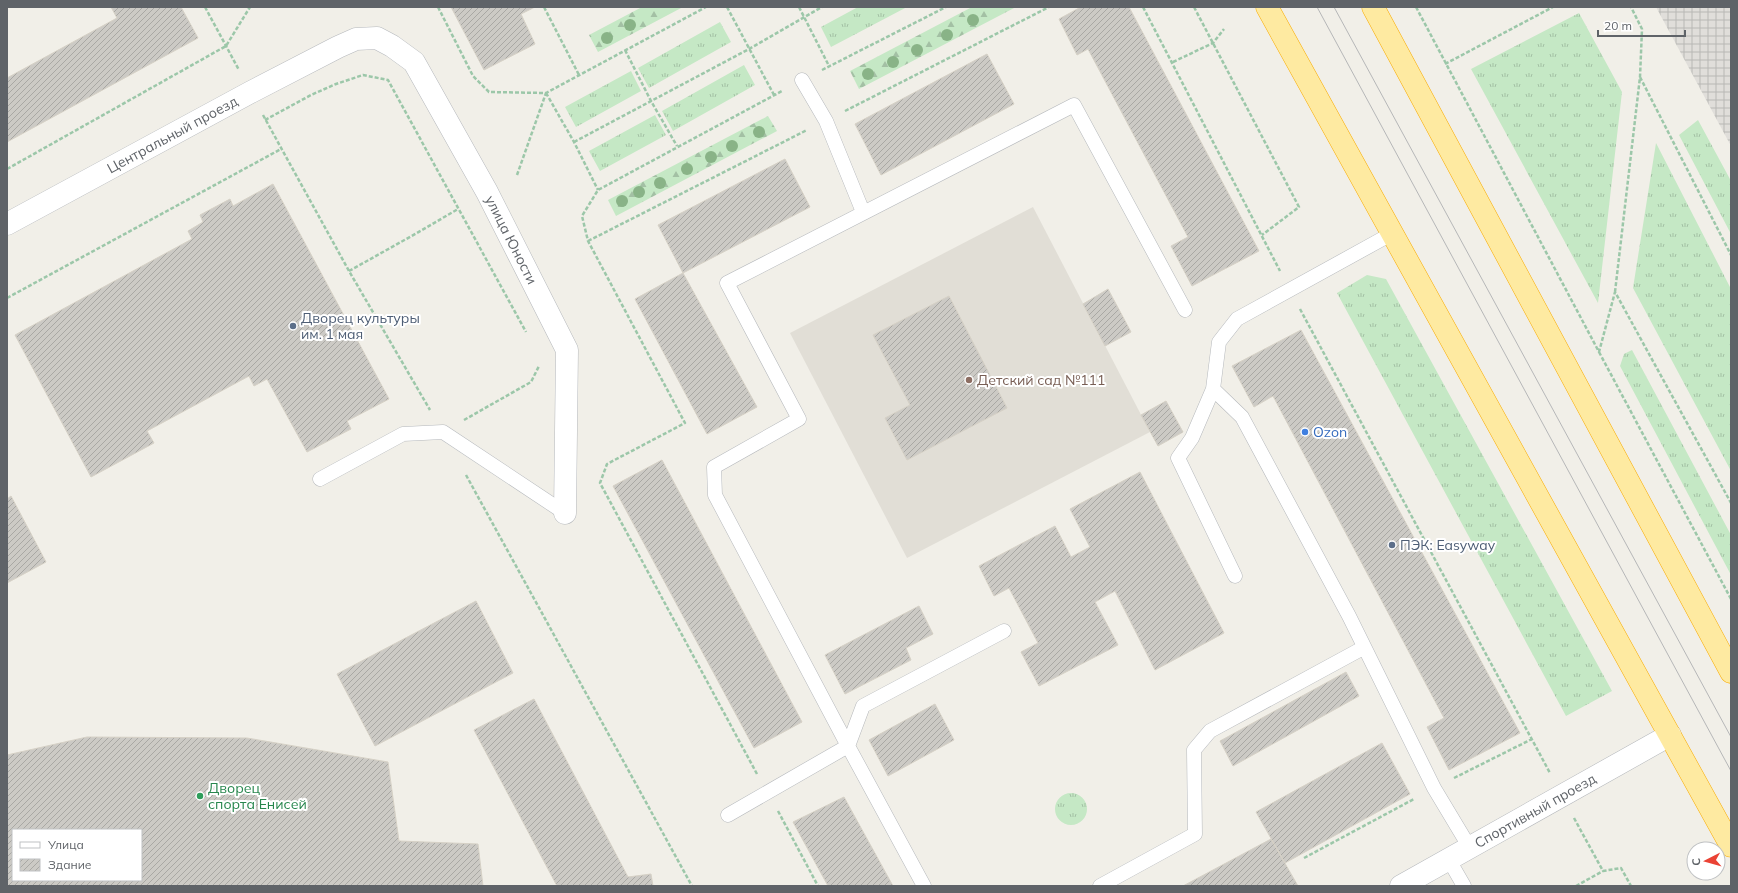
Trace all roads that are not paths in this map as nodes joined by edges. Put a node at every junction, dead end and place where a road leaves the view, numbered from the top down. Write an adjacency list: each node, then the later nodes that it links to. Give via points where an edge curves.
1 (1268, 7): 7 (highway)
2 (1373, 7): 15 (highway)
3 (338, 47): 6 (street, Центральный проезд); 11 (street, улица Юности, via 356,40 377,38 414,62 487,192 567,350)
4 (802, 80): 5 (lane, via 826,121)
5 (863, 212): 8 (lane, via 1074,105); 17 (lane, via 727,283 799,419 714,467 715,495)
6 (7, 224)
7 (1393, 233): 9 (lane, via 1237,319 1219,342); 16 (highway)
8 (1185, 310)
9 (1213, 389): 12 (lane, via 1192,438 1178,458); 14 (lane, via 1242,417)
10 (320, 479): 11 (lane, via 403,434 443,432)
11 (565, 513)
12 (1235, 576)
13 (1004, 632): 17 (lane, via 863,706)
14 (1364, 648): 20 (lane, via 1434,788); 23 (lane, via 1210,731 1194,750 1195,834)
15 (1731, 672)
16 (1670, 735): 19 (highway); 20 (street, Спортивный проезд)
17 (848, 746): 18 (lane); 22 (lane)
18 (728, 815)
19 (1731, 846)
20 (1470, 848): 21 (street, Спортивный проезд)
21 (1449, 860): 24 (street, Спортивный проезд); 25 (lane)
22 (924, 886)
23 (1100, 886)
24 (1401, 886)
25 (1464, 886)

